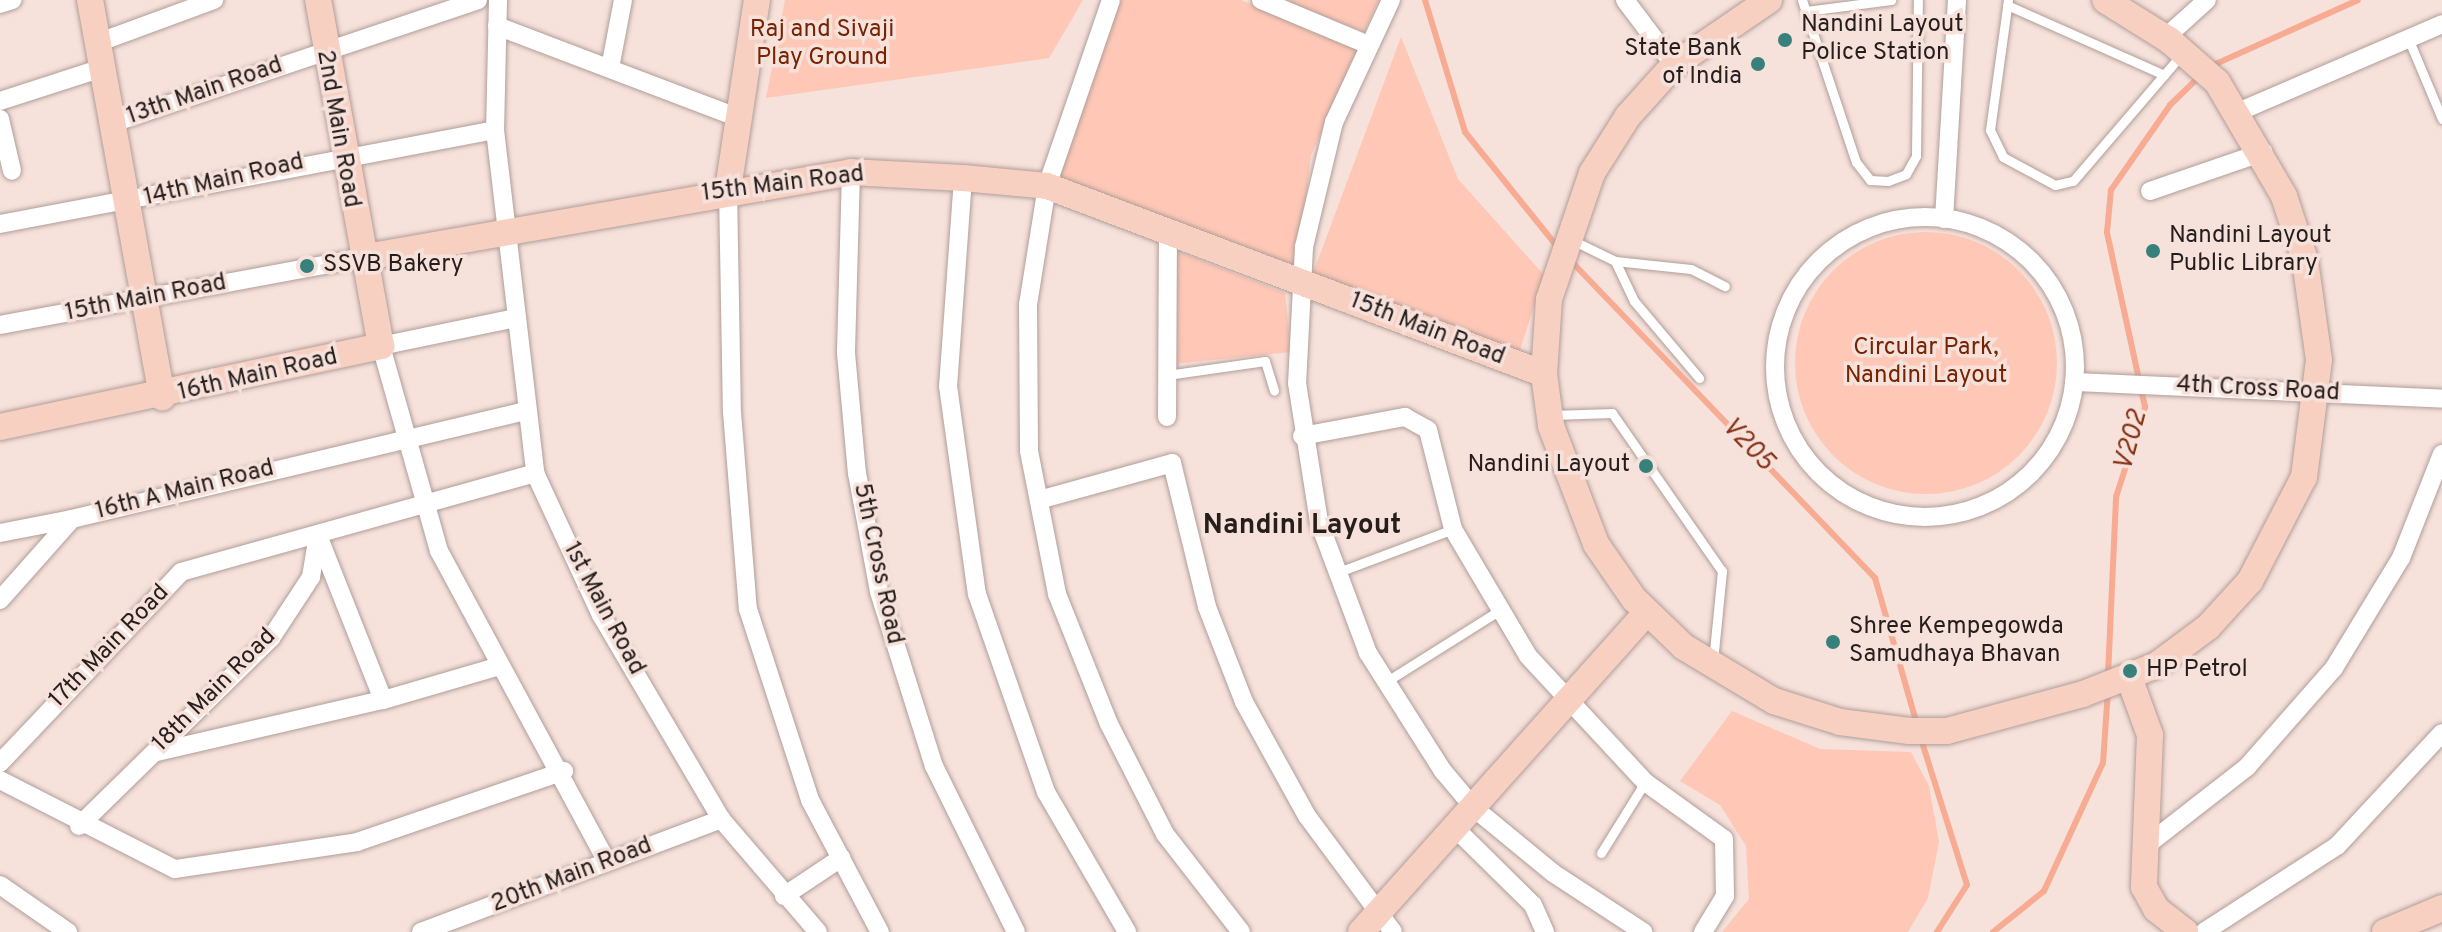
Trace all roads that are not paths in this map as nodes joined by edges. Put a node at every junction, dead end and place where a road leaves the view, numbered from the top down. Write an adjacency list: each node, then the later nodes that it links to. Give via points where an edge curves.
1 (12, 0): 21 (street)
2 (90, 0): 29 (street)
3 (214, 0): 29 (street)
4 (318, 0): 28 (street, 2nd Main Road)
5 (478, 0): 28 (street, 13th Main Road)
6 (498, 0): 24 (street, 1st Main Road)
7 (622, 0): 31 (street)
8 (757, 0): 35 (street)
9 (1111, 0): 45 (street)
10 (1261, 0): 26 (street)
11 (1625, 0): 30 (street)
12 (1769, 0): 30 (street)
13 (1802, 0): 22 (lane)
14 (1891, 0): 22 (lane)
15 (1918, 0): 22 (lane, via 1916,156 1906,174 1888,181 1870,180 1856,162)
16 (1957, 0): 49 (street)
17 (2105, 0): 27 (street)
18 (2207, 0): 27 (street)
19 (2008, 2): 32 (lane); 32 (lane, via 1990,130 2003,157 2021,170 2055,185 2073,181)
20 (1389, 3): 26 (street)
21 (0, 4)
22 (1806, 11)
23 (2442, 24): 25 (street)
24 (497, 26): 31 (street); 39 (street, 1st Main Road)
25 (2408, 38): 34 (street); 37 (lane)
26 (1366, 44): 56 (street, via 1321,163)
27 (2181, 50): 32 (lane); 34 (street, via 2217,82)
28 (323, 52): 38 (street, 13th Main Road); 41 (street, 2nd Main Road)
29 (100, 56): 33 (street); 38 (street)
30 (1674, 65): 52 (street, via 1609,144)
31 (610, 68): 35 (street)
32 (2164, 75)
33 (0, 101)
34 (2238, 112): 40 (street)
35 (739, 118): 46 (street)
36 (0, 119): 42 (street)
37 (2442, 119)
38 (113, 123): 48 (street)
39 (495, 130): 41 (street, 14th Main Road); 53 (street, 1st Main Road)
40 (2263, 152): 47 (street); 67 (street, via 2305,260)
41 (342, 155): 48 (street, 14th Main Road); 54 (street, 2nd Main Road)
42 (12, 171)
43 (851, 172): 44 (street, 15th Main Road); 46 (street, 15th Main Road); 119 (street, 5th Cross Road, via 846,353 873,563 934,766)
44 (963, 178): 45 (street, 15th Main Road); 120 (street, via 948,386 977,594 1046,792)
45 (1047, 186): 51 (street, 15th Main Road); 78 (street, via 1028,305 1029,451)
46 (728, 189): 53 (street, 15th Main Road); 106 (street, via 732,412 748,609 810,800)
47 (2150, 191)
48 (127, 203): 50 (street, 14th Main Road); 58 (street)
49 (1944, 219): 65 (street, via 2011,243 2043,272 2064,308); 65 (street, via 1886,222 1844,241 1809,272 1786,311 1775,356 1778,401 1795,444 1824,479 1862,504 1906,517 1952,515 1996,500 2033,473 2060,435)
50 (0, 224)
51 (1168, 232): 56 (street, 15th Main Road); 63 (street)
52 (1568, 236): 55 (lane); 62 (street, via 1555,268)
53 (505, 237): 54 (street, 15th Main Road); 59 (street, 1st Main Road)
54 (360, 258): 58 (street, 15th Main Road); 61 (street, 2nd Main Road)
55 (1615, 261): 57 (lane, via 1691,269); 64 (lane, via 1634,301)
56 (1301, 282): 62 (street, 15th Main Road); 74 (street)
57 (1725, 286)
58 (144, 303): 60 (street, 15th Main Road); 68 (street)
59 (516, 318): 61 (street, 16th Main Road); 70 (street, 1st Main Road)
60 (0, 325)
61 (381, 346): 68 (street, 16th Main Road); 75 (street)
62 (1544, 374): 71 (street)
63 (1164, 376): 66 (lane, via 1265,361); 72 (street)
64 (1699, 378)
65 (2074, 382): 67 (street, 4th Cross Road)
66 (1274, 391)
67 (2318, 393): 69 (street, 4th Cross Road); 90 (street, via 2304,477 2268,555 2208,627)
68 (162, 398): 73 (street, 16th Main Road)
69 (2442, 399)
70 (527, 411): 75 (street, 16th A Main Road); 77 (street, 1st Main Road)
71 (1550, 415): 87 (street, via 1581,516); 89 (lane, via 1612,413 1722,571)
72 (1167, 417)
73 (0, 427)
74 (1302, 436): 81 (street, via 1405,417 1428,430); 84 (street)
75 (404, 438): 79 (street); 80 (street, 16th A Main Road)
76 (2442, 454): 104 (street, via 2401,558 2334,668 2247,767)
77 (535, 473): 79 (street, 17th Main Road); 101 (street, 1st Main Road, via 601,615)
78 (1039, 500): 113 (street, via 1172,463 1207,607 1244,702 1307,816); 121 (street, via 1057,594 1109,724 1165,834)
79 (422, 509): 83 (street, 17th Main Road); 88 (street)
80 (72, 519): 82 (street); 85 (street, 16th A Main Road)
81 (1453, 529): 84 (lane); 86 (street)
82 (0, 533)
83 (318, 535): 92 (street); 95 (street, 18th Main Road, via 298,602); 96 (street, 17th Main Road, via 181,572)
84 (1335, 573): 91 (street)
85 (0, 600)
86 (1500, 610): 91 (lane); 93 (street)
87 (1647, 612): 89 (street); 93 (street)
88 (499, 666): 92 (street); 97 (street)
89 (1712, 668): 90 (street, via 1806,713 1909,731 1947,731)
90 (2124, 682): 104 (street, via 2150,735)
91 (1384, 683): 100 (street)
92 (383, 700): 95 (street)
93 (1567, 702): 99 (street); 100 (street)
94 (2442, 733): 114 (street, via 2337,846)
95 (154, 753): 102 (street, 18th Main Road)
96 (0, 763)
97 (564, 771): 102 (street, via 357,842 189,869 175,869); 107 (street)
98 (0, 780): 102 (street)
99 (1645, 782): 105 (lane); 124 (street, via 1724,839 1725,896)
100 (1474, 808): 103 (street); 123 (street)
101 (721, 819): 107 (street, 20th Main Road); 109 (street, 1st Main Road)
102 (79, 826)
103 (1456, 829): 113 (street); 122 (street, via 1533,905)
104 (2143, 848): 114 (street, via 2144,887)
105 (1601, 853)
106 (841, 858): 109 (street); 118 (street)
107 (607, 862): 116 (street, 20th Main Road)
108 (0, 885): 115 (street)
109 (784, 896): 117 (street, 1st Main Road)
110 (2442, 896): 112 (street)
111 (2442, 908): 112 (street)
112 (2415, 921): 125 (street)
113 (1378, 926)
114 (2184, 931)
115 (68, 932)
116 (421, 932)
117 (818, 932)
118 (880, 932)
119 (1016, 932)
120 (1127, 932)
121 (1241, 932)
122 (1545, 932)
123 (1643, 932)
124 (1703, 932)
125 (2385, 932)

